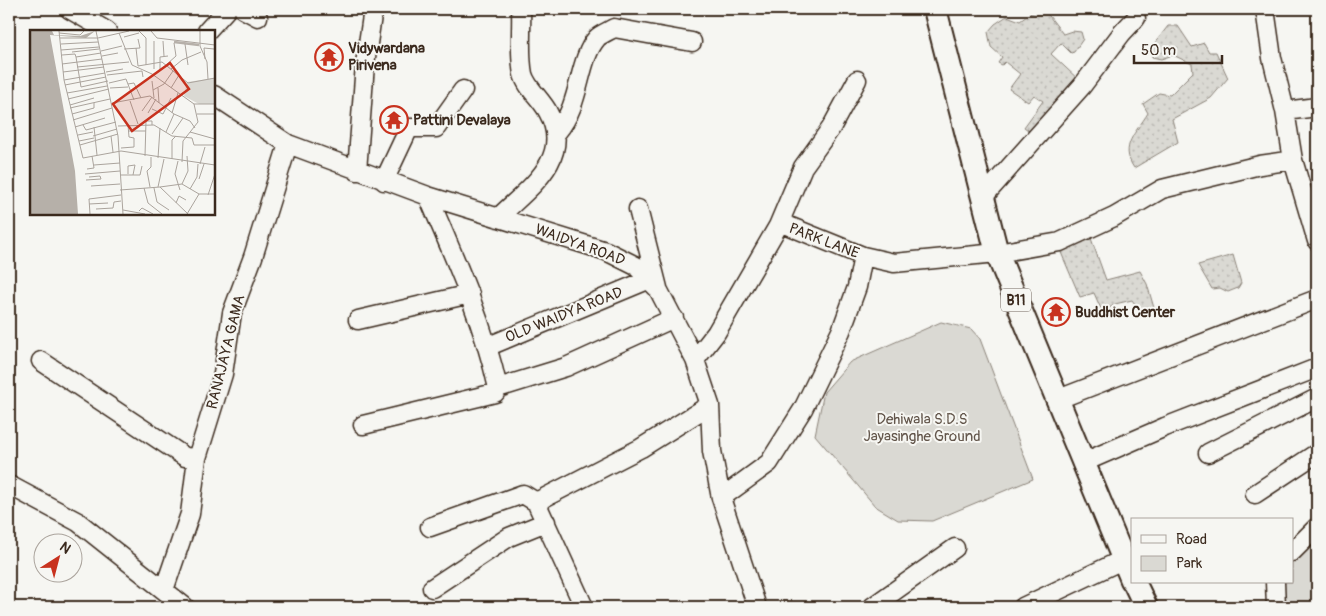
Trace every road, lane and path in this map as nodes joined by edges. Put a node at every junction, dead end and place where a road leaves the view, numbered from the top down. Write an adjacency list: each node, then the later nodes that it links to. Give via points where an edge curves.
1 (69, 9): 8 (street)
2 (227, 9): 9 (street)
3 (374, 9): 19 (street, via 365,64)
4 (521, 9): 16 (street, via 523,75 548,112)
5 (935, 9): 22 (main road, B11)
6 (1265, 9): 15 (street, via 1272,58)
7 (1136, 18): 22 (street, via 1082,86)
8 (105, 30)
9 (208, 30)
10 (692, 42): 16 (street, via 614,28 598,38 589,52 567,120)
11 (857, 80): 25 (street, via 831,128 802,166)
12 (463, 90): 20 (street, via 436,128 409,128)
13 (215, 96): 17 (street, WAIDYA ROAD)
14 (1317, 107): 15 (street)
15 (1285, 111): 18 (street)
16 (556, 132): 24 (street, via 557,146 550,166)
17 (288, 144): 19 (street, WAIDYA ROAD); 45 (street, RANAJAYA GAMA, via 253,257 232,312 224,374)
18 (1293, 160): 26 (street); 27 (street, PARK LANE, via 1162,190 1060,242)
19 (358, 171): 20 (street, WAIDYA ROAD)
20 (384, 181): 21 (street, WAIDYA ROAD)
21 (428, 196): 24 (street, WAIDYA ROAD); 30 (street, OLD WAIDYA ROAD)
22 (984, 196): 27 (main road, B11)
23 (638, 209): 29 (street)
24 (498, 218): 29 (street, WAIDYA ROAD, via 606,251 636,266)
25 (778, 226): 28 (street, PARK LANE, via 784,224); 35 (street, PARK LANE, via 716,333)
26 (1317, 241)
27 (997, 253): 28 (street, PARK LANE, via 894,262); 40 (main road, B11)
28 (863, 256): 49 (street, via 857,287 841,331 802,409 769,463)
29 (654, 284): 32 (street, WAIDYA ROAD); 34 (street, OLD WAIDYA ROAD)
30 (470, 294): 33 (street); 34 (street, OLD WAIDYA ROAD)
31 (1317, 299): 40 (street)
32 (674, 318): 35 (street, WAIDYA ROAD); 38 (street, via 566,367)
33 (358, 320)
34 (489, 346): 38 (street)
35 (695, 360): 41 (street, WAIDYA ROAD)
36 (41, 361): 45 (street, via 184,457)
37 (1317, 368): 46 (street)
38 (498, 388): 42 (street, via 495,394)
39 (1317, 398): 43 (street)
40 (1056, 400): 46 (main road, B11)
41 (710, 406): 49 (street, WAIDYA ROAD, via 712,451); 50 (street, via 641,448)
42 (363, 425)
43 (1208, 452)
44 (1317, 453): 48 (street)
45 (197, 458): 61 (street, RANAJAYA GAMA, via 190,514)
46 (1082, 462): 56 (main road, B11)
47 (9, 485): 61 (street, via 78,522)
48 (1255, 494)
49 (721, 498): 64 (street, WAIDYA ROAD)
50 (536, 502): 51 (street); 52 (street, via 523,494)
51 (546, 522): 60 (street, via 509,537); 63 (street)
52 (430, 527)
53 (1317, 527): 55 (street)
54 (955, 548): 65 (street)
55 (1294, 550)
56 (1122, 560): 57 (main road, B11); 66 (street)
57 (1131, 577)
58 (1134, 584): 67 (main road, B11)
59 (1274, 584): 68 (street)
60 (432, 588)
61 (164, 590): 62 (street)
62 (185, 607)
63 (584, 607)
64 (757, 607)
65 (872, 607)
66 (1023, 607)
67 (1146, 607)
68 (1276, 607)

